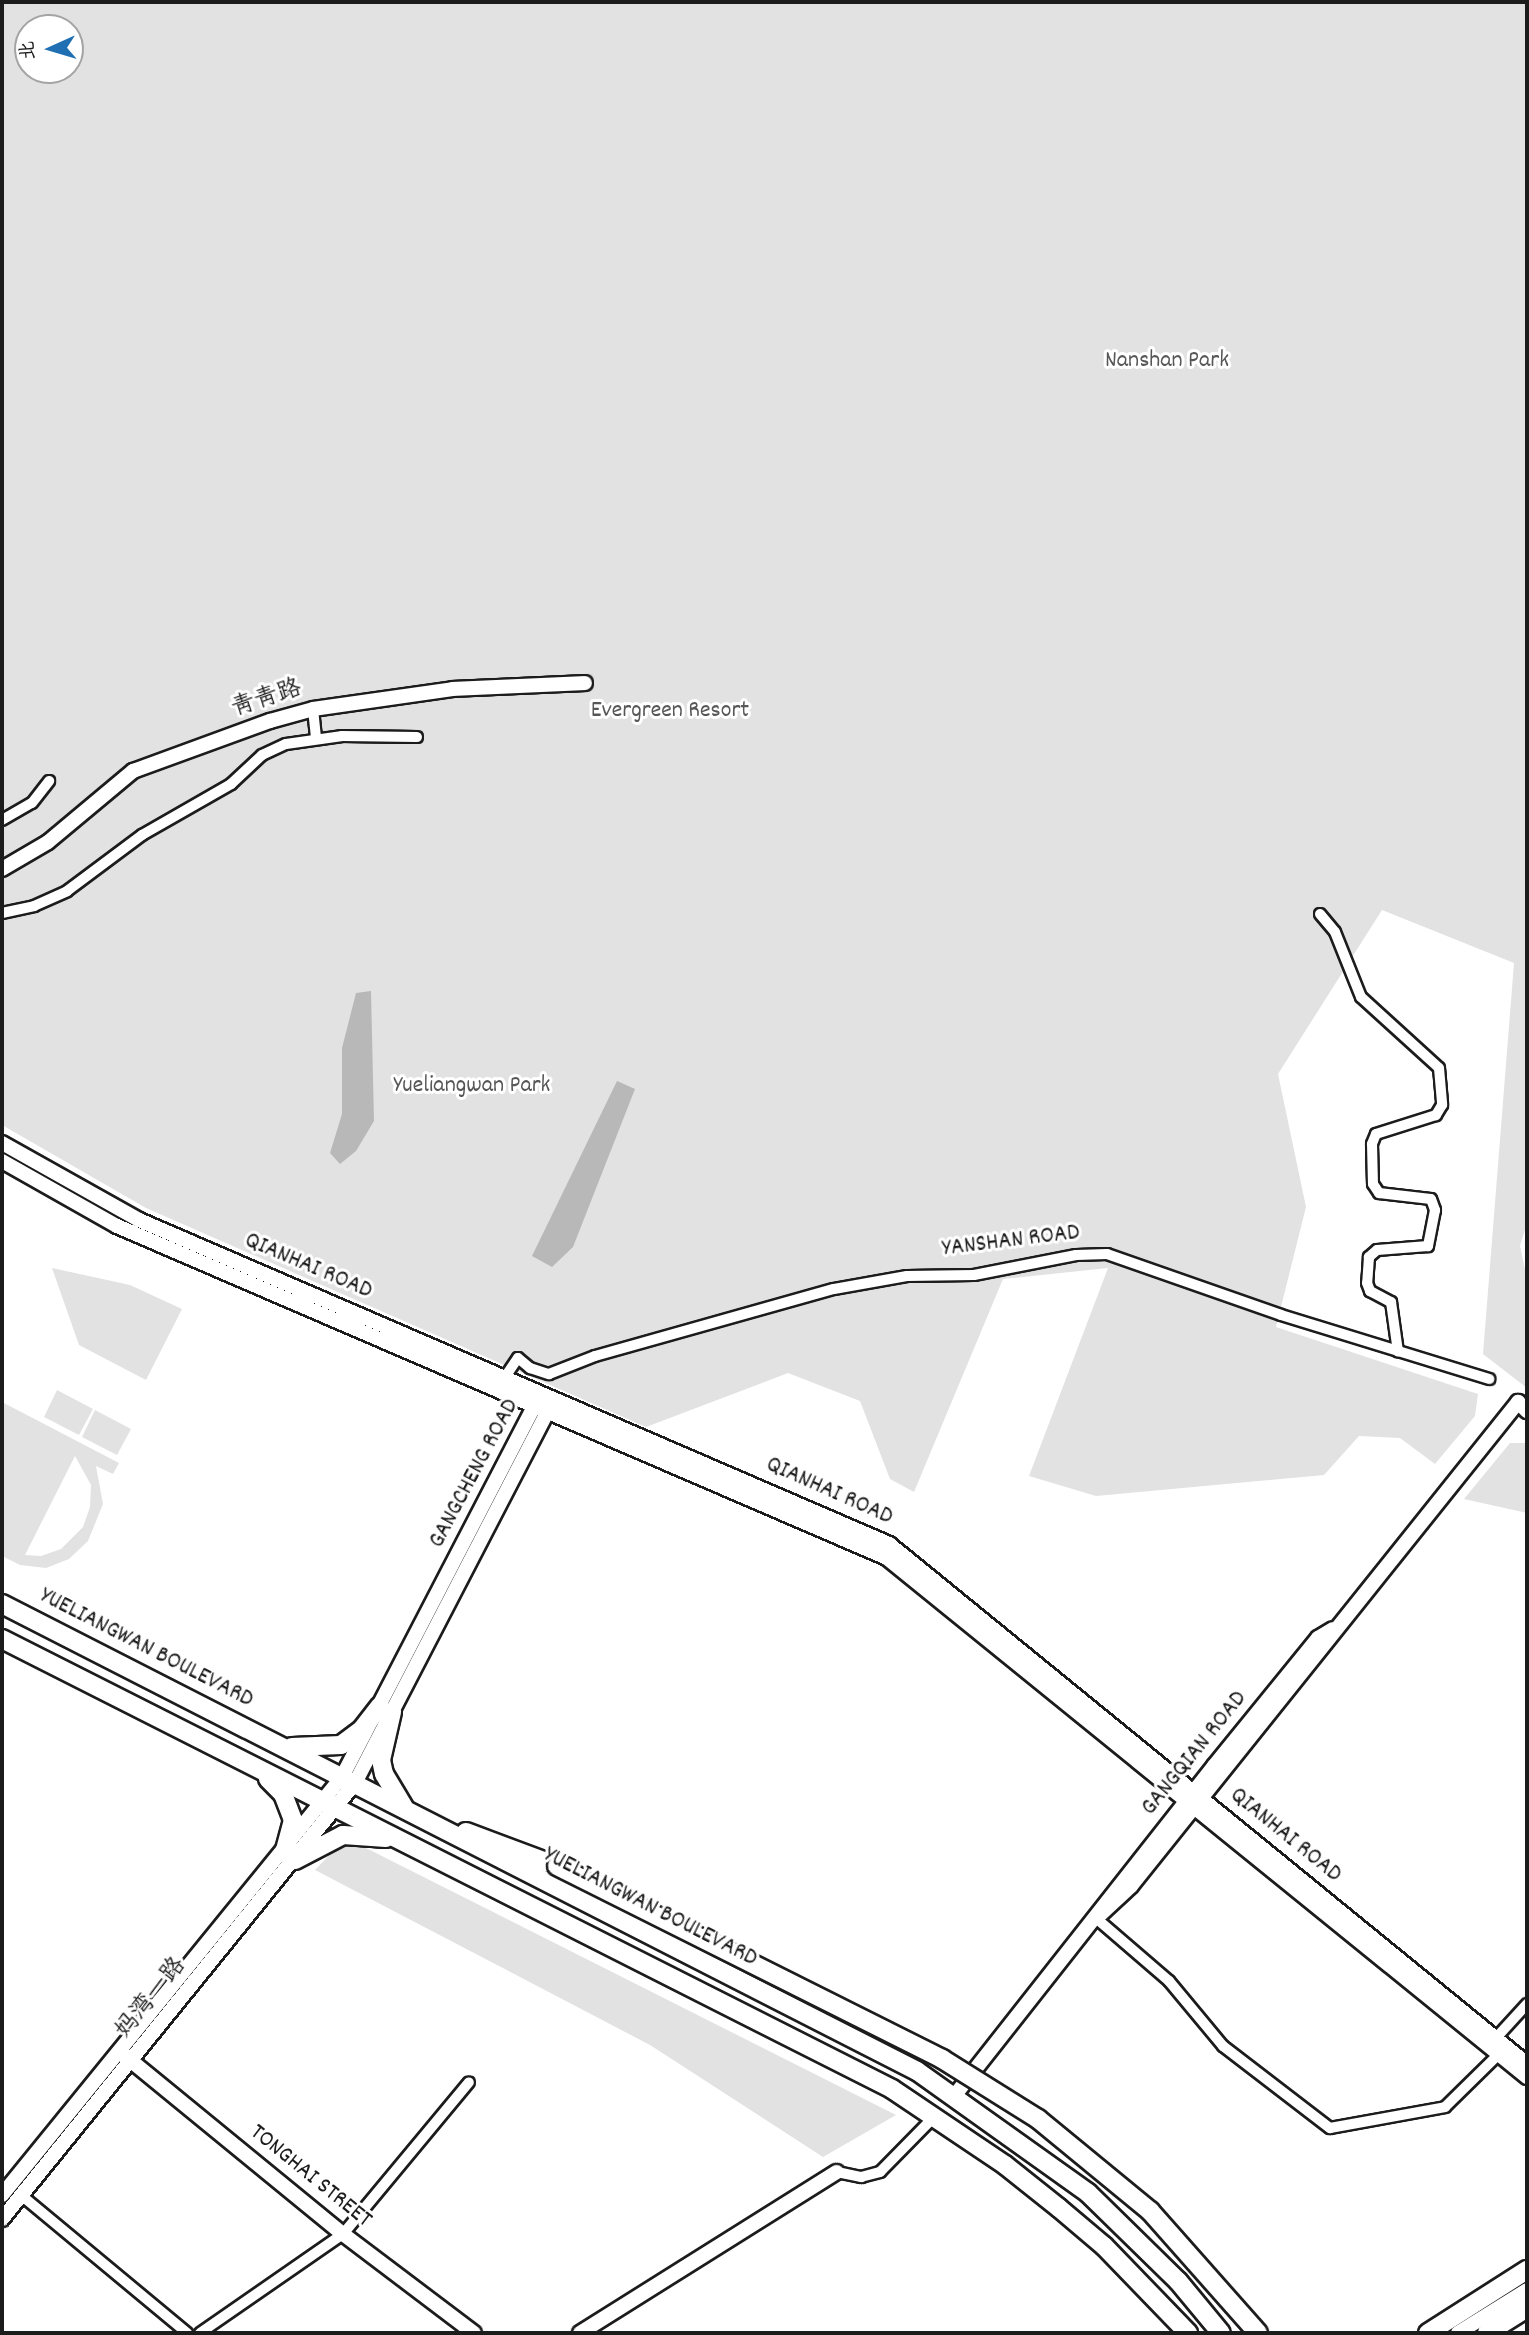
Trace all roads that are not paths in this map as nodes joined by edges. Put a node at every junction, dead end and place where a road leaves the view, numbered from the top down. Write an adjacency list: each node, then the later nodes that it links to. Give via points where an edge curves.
1 (585, 683): 2 (street, 青青路, via 453,689)
2 (313, 709): 4 (street); 7 (street, 青青路, via 134,771 48,842)
3 (417, 737): 4 (street)
4 (316, 739): 8 (street, via 285,744 262,755 231,784 142,835 67,891)
5 (50, 781): 6 (street, via 32,803)
6 (2, 821)
7 (2, 869)
8 (2, 914)
9 (1320, 914): 12 (street, via 1335,932 1361,997 1439,1068 1442,1105 1436,1115 1376,1133 1372,1144 1373,1184 1379,1193 1431,1199 1435,1210 1428,1245 1377,1250 1369,1256 1367,1283 1370,1291 1391,1302)
10 (2, 1143): 13 (street, QIANHAI ROAD, via 139,1220)
11 (2, 1161): 17 (street, QIANHAI ROAD, via 117,1226)
12 (1398, 1352): 13 (street, YANSHAN ROAD, via 1126,1260 1086,1255 974,1275 906,1276 834,1289 595,1356 549,1374 530,1368 517,1357); 14 (street, YANSHAN ROAD)
13 (505, 1377): 15 (street, QIANHAI ROAD)
14 (1489, 1379)
15 (548, 1395): 17 (street, GANGCHENG ROAD); 24 (street, QIANHAI ROAD, via 889,1544)
16 (1523, 1407): 24 (street, GANGQIAN ROAD)
17 (542, 1408): 20 (street, GANGCHENG ROAD); 24 (street, QIANHAI ROAD, via 887,1558)
18 (2, 1604): 21 (main road, YUELIANGWAN BOULEVARD)
19 (2, 1639): 22 (main road)
20 (386, 1709): 21 (main road, via 341,1745 311,1749); 23 (street, GANGCHENG ROAD); 26 (main road, via 381,1760 390,1786)
21 (271, 1741): 23 (main road, YUELIANGWAN BOULEVARD)
22 (253, 1765): 25 (main road); 28 (main road, via 289,1805 293,1820)
23 (349, 1780): 25 (street, GANGCHENG ROAD); 26 (main road, YUELIANGWAN BOULEVARD)
24 (1195, 1799): 29 (street, GANGQIAN ROAD, via 1131,1886); 31 (street, QIANHAI ROAD); 32 (street, QIANHAI ROAD)
25 (331, 1805): 27 (main road); 28 (street, 妈湾一路)
26 (417, 1819): 37 (main road, YUELIANGWAN BOULEVARD, via 890,2056); 53 (main road, bridge, via 558,1866 942,2059 1038,2119 1150,2211)
27 (410, 1845): 28 (main road, via 343,1835); 38 (main road, via 892,2088)
28 (290, 1857): 33 (street, 妈湾一路)
29 (1099, 1917): 32 (street, via 1169,1981 1223,2046 1330,2129 1445,2107); 37 (street, GANGQIAN ROAD)
30 (1527, 2004): 31 (street)
31 (1496, 2038): 34 (street, QIANHAI ROAD)
32 (1499, 2054): 35 (street, QIANHAI ROAD)
33 (126, 2056): 40 (street, 妈湾一路); 41 (street, 妈湾一路); 43 (street, TONGHAI STREET)
34 (1527, 2064)
35 (1527, 2077)
36 (470, 2082): 43 (street)
37 (955, 2095): 52 (main road, YUELIANGWAN BOULEVARD, via 1088,2193 1178,2281)
38 (935, 2116): 39 (street, via 880,2172 861,2177); 51 (main road, via 1005,2165 1104,2246)
39 (838, 2172): 50 (street)
40 (2, 2195)
41 (21, 2195): 42 (street, 妈湾一路); 47 (street)
42 (2, 2219)
43 (343, 2234): 48 (street); 49 (street, TONGHAI STREET)
44 (1527, 2270): 54 (main road)
45 (1527, 2290): 55 (street)
46 (1527, 2308): 56 (main road)
47 (187, 2333)
48 (200, 2333)
49 (474, 2333)
50 (580, 2333)
51 (1188, 2333)
52 (1221, 2333)
53 (1258, 2333)
54 (1427, 2333)
55 (1458, 2333)
56 (1487, 2333)

